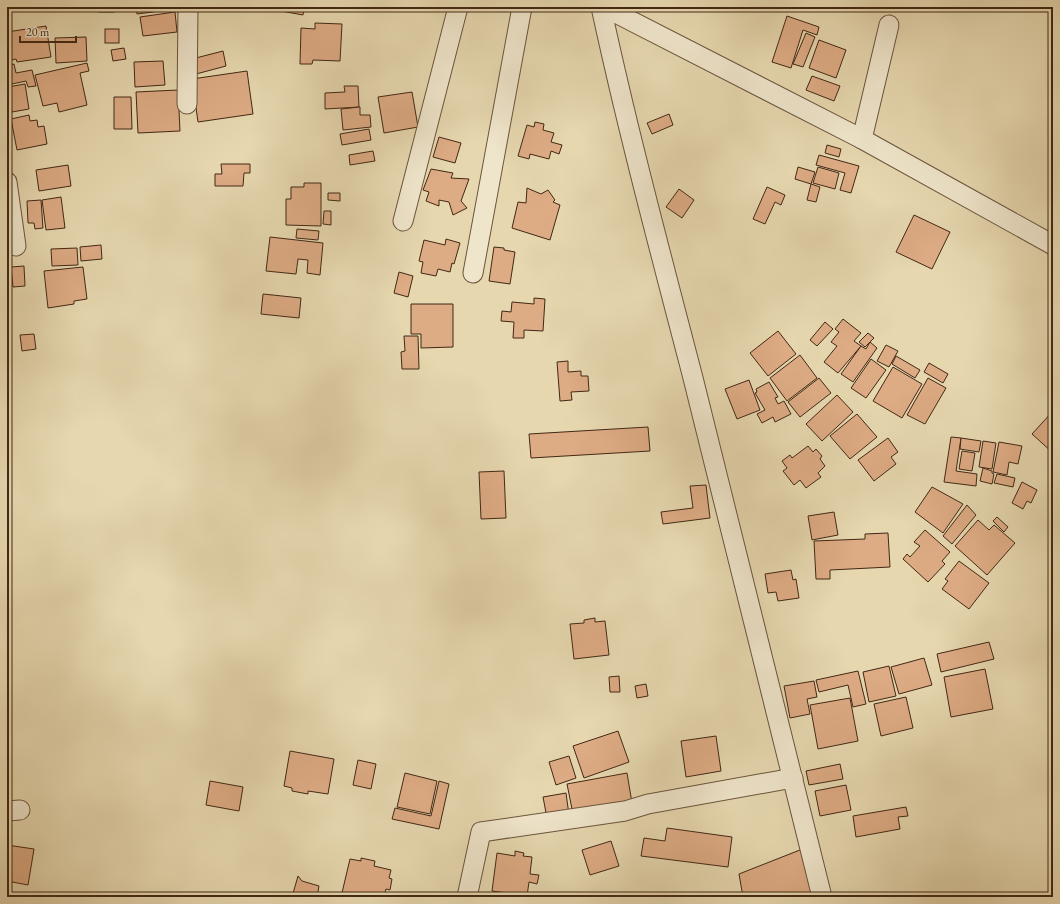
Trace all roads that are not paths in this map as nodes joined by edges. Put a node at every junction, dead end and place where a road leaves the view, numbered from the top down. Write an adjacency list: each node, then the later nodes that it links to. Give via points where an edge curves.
1 (188, 7): 7 (street)
2 (458, 7): 10 (street)
3 (522, 7): 13 (street)
4 (601, 7): 14 (street, via 640,176)
5 (604, 7): 8 (street)
6 (889, 25): 8 (street)
7 (187, 104)
8 (862, 139): 11 (street)
9 (7, 182): 12 (street)
10 (403, 221)
11 (1053, 245)
12 (16, 246)
13 (473, 273)
14 (793, 778): 15 (street, via 648,804 625,811 481,832); 16 (street)
15 (467, 897)
16 (822, 897)

